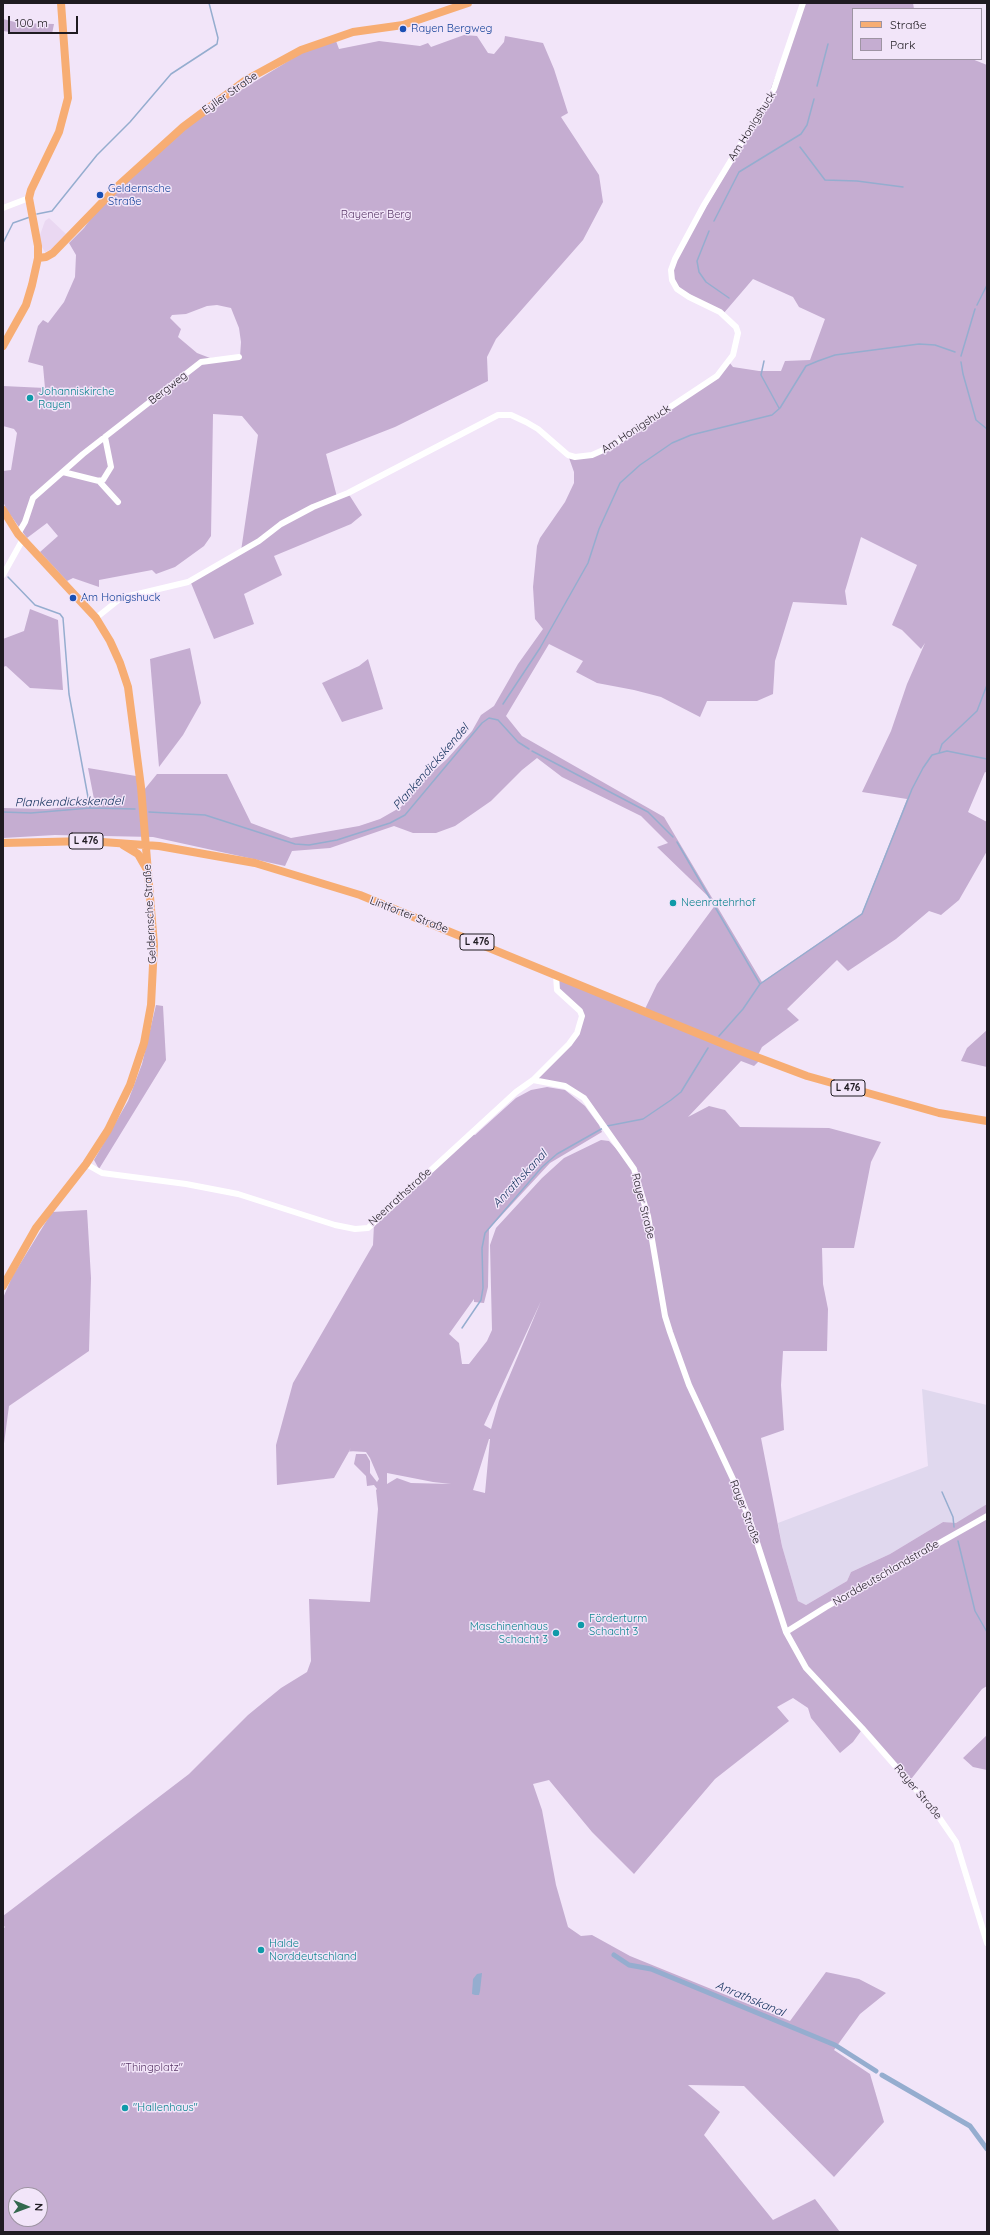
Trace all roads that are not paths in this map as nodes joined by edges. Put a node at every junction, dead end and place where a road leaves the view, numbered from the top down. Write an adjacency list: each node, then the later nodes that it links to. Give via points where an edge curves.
1 (62, 3): 4 (main road, via 68,98 59,132 34,181)
2 (468, 3): 6 (main road, Eyller Straße, via 403,25 354,32 301,50 246,80 183,127 119,185 53,253)
3 (803, 3): 16 (street, Am Honigshuck, via 774,89 704,205 671,270 672,280 677,289 720,312 736,327 738,333 733,355 717,376 610,447 592,455 568,455 532,425 511,415 498,415 354,490 281,524 259,541 188,582 121,598)
4 (29, 198): 5 (street); 6 (main road)
5 (3, 208)
6 (38, 258): 7 (main road, via 26,305)
7 (3, 346)
8 (239, 357): 9 (street, Bergweg, via 201,362)
9 (105, 437): 10 (street, Bergweg); 11 (street, via 111,466 110,471)
10 (63, 472): 11 (street); 14 (street, Bergweg, via 33,498)
11 (99, 481): 12 (street)
12 (118, 502)
13 (3, 510): 14 (main road, Geldernsche Straße)
14 (21, 537): 15 (street); 16 (main road, Geldernsche Straße)
15 (3, 575)
16 (96, 618): 19 (main road, Geldernsche Straße, via 116,651 128,687)
17 (3, 843): 18 (main road, Lintforter Straße / L 476)
18 (121, 843): 19 (main road, Lintforter Straße / L 476); 20 (main road, Lintforter Straße, via 138,854)
19 (146, 845): 20 (main road, Geldernsche Straße); 21 (main road, Lintforter Straße / L 476, via 192,850 308,878 396,909)
20 (148, 871): 24 (main road, Geldernsche Straße, via 154,961 151,1005 144,1043 130,1085 108,1130)
21 (556, 975): 22 (street, Neenrathstraße, via 557,990 580,1011 582,1022 559,1057); 23 (main road, Lintforter Straße / L 476, via 768,1062 852,1090 939,1113)
22 (533, 1080): 24 (street, Neenrathstraße, via 516,1092 371,1225 361,1230 335,1225 238,1194 102,1173); 27 (street, Rayer Straße, via 565,1086 584,1098 639,1179 670,1332 689,1384 739,1492)
23 (987, 1121)
24 (86, 1164): 25 (main road, Geldernsche Straße, via 36,1228)
25 (3, 1286)
26 (987, 1516): 27 (street, Norddeutschlandstraße)
27 (786, 1632): 28 (street, Rayer Straße, via 806,1668 934,1810 956,1842)
28 (987, 1943)

